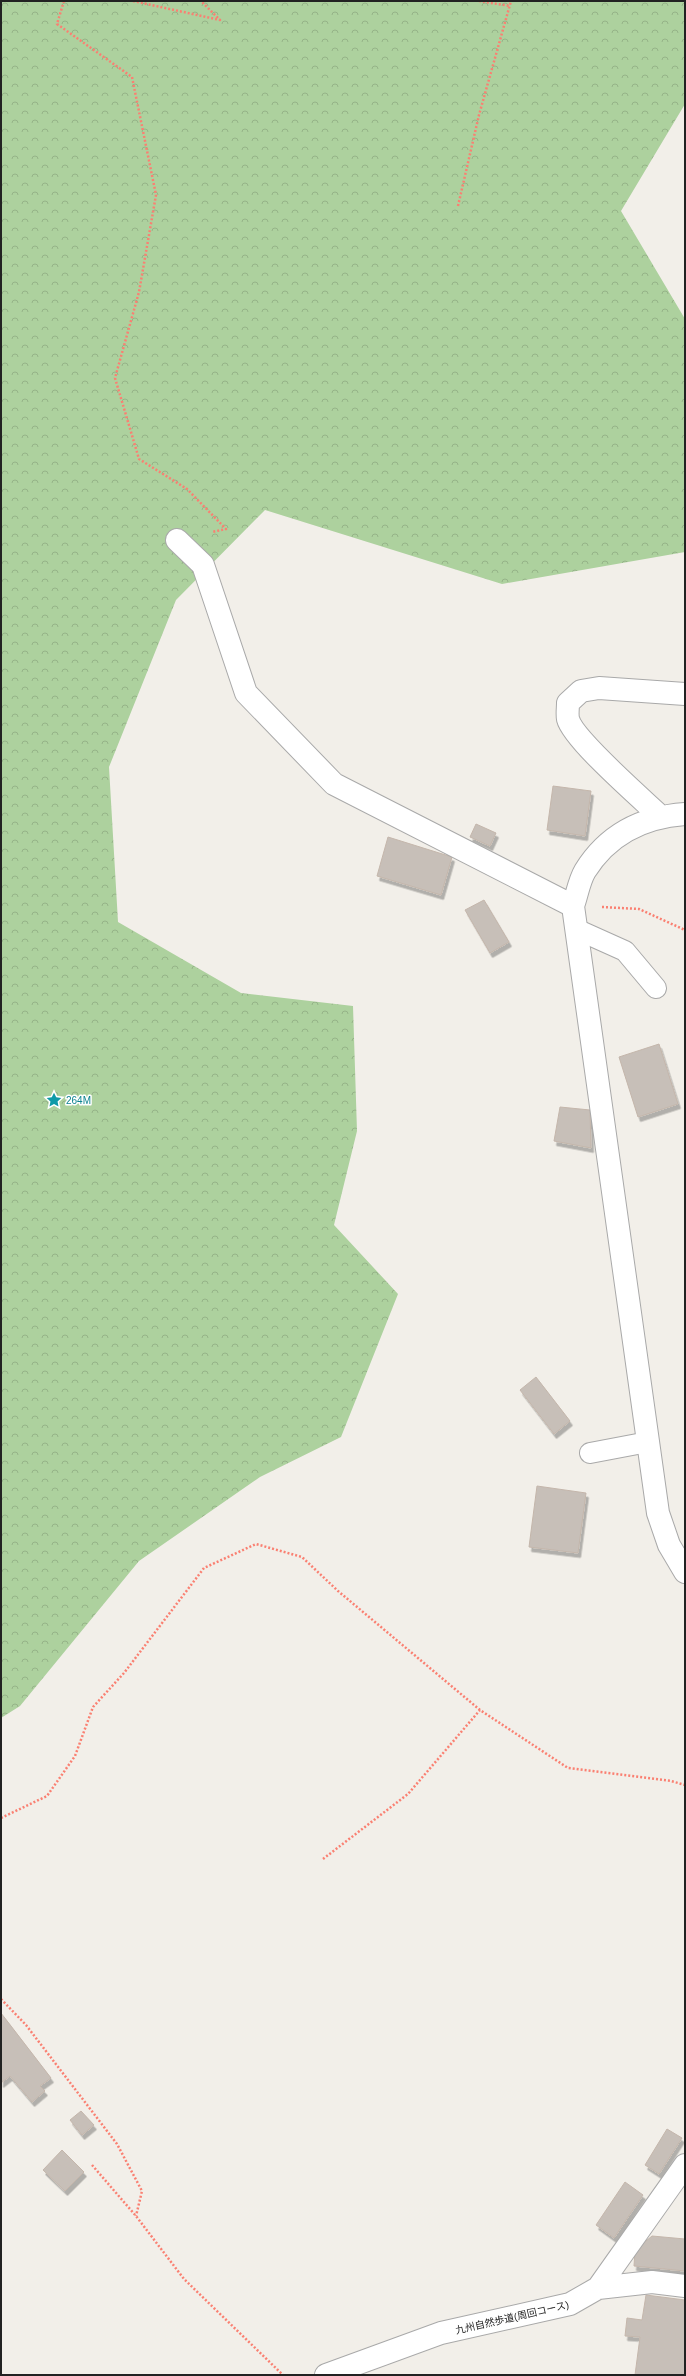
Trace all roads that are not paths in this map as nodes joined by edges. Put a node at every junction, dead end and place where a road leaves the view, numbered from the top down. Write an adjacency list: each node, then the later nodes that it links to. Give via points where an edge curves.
1 (177, 540): 5 (street, via 203,565 246,693 334,784)
2 (685, 694): 4 (street, via 599,688 581,691 568,703 568,719 575,731 603,763)
3 (685, 814): 4 (street)
4 (660, 816): 5 (street, via 633,827 604,846 585,872)
5 (573, 906): 6 (street)
6 (576, 929): 7 (lane, via 625,951); 8 (street)
7 (656, 988)
8 (648, 1442): 9 (lane); 10 (street, via 658,1513 669,1545)
9 (590, 1453)
10 (685, 1572)
11 (685, 2165): 13 (street, 九州自然歩道(周回コース))
12 (685, 2286): 13 (street, via 652,2282)
13 (598, 2288): 14 (street, 九州自然歩道(周回コース), via 570,2304 442,2333)
14 (326, 2375)

